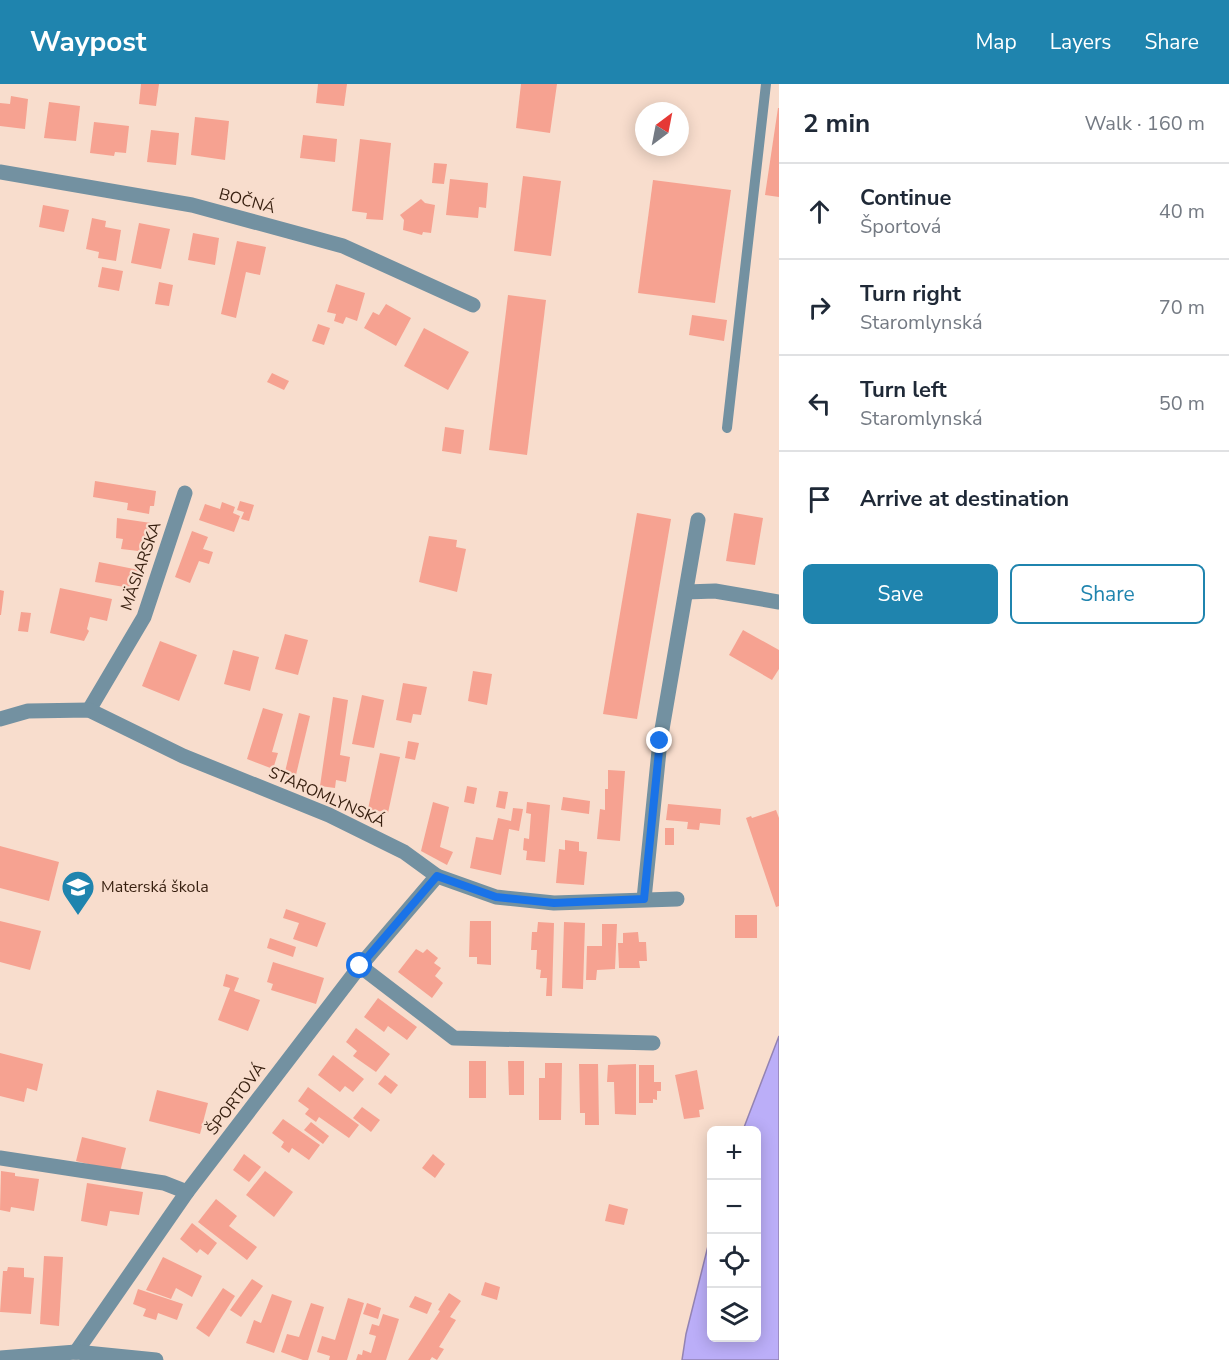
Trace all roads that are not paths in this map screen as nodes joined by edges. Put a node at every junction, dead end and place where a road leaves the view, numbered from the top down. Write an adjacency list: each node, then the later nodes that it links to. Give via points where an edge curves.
1 (766, 84): 4 (lane)
2 (0, 172): 3 (street, BOČNÁ, via 192,205 343,246)
3 (473, 305)
4 (727, 428)
5 (185, 494): 9 (street, MÄSIARSKA, via 144,617)
6 (698, 520): 7 (street)
7 (686, 592): 8 (street, via 715,591); 12 (street, via 660,741)
8 (779, 602)
9 (89, 710): 10 (street, STAROMLYNSKÁ, via 28,711); 11 (street, STAROMLYNSKÁ, via 183,756 329,815 404,852)
10 (0, 719)
11 (437, 876): 12 (street, STAROMLYNSKÁ, via 496,897 554,903); 14 (street, ŠPORTOVÁ)
12 (644, 899): 13 (street, STAROMLYNSKÁ)
13 (677, 899)
14 (360, 966): 15 (street, via 454,1038); 17 (street, ŠPORTOVÁ)
15 (653, 1043)
16 (0, 1158): 17 (street, via 164,1183)
17 (188, 1192): 18 (street, ŠPORTOVÁ)
18 (76, 1352): 19 (street); 21 (street)
19 (48, 1357): 20 (street)
20 (0, 1358)
21 (156, 1360)

